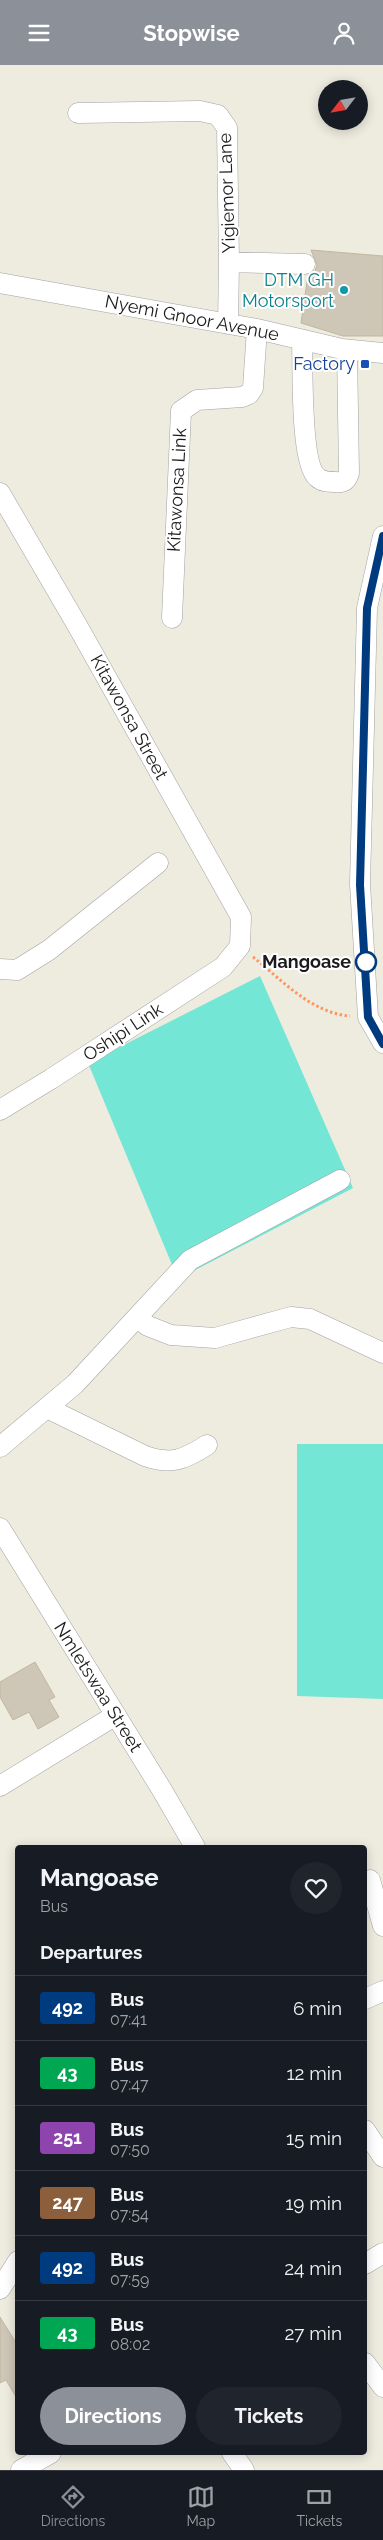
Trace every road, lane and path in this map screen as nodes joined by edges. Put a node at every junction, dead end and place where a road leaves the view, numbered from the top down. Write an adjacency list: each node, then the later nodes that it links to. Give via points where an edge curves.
1 (78, 113): 2 (street, Yigiemor Lane, via 200,111 218,115 227,128)
2 (229, 262): 3 (street); 5 (street, Yigiemor Lane)
3 (305, 264)
4 (0, 283): 5 (street, Nyemi Gnoor Avenue)
5 (228, 324): 6 (street, Nyemi Gnoor Avenue)
6 (257, 329): 7 (street, Nyemi Gnoor Avenue); 12 (street, Kitawonsa Link, via 253,389 249,394 197,400 181,411)
7 (302, 340): 8 (street, Nyemi Gnoor Avenue); 8 (street, via 307,457 316,477 340,483 347,479 349,473)
8 (347, 350): 9 (street, Nyemi Gnoor Avenue)
9 (383, 353)
10 (0, 493): 14 (street, Kitawonsa Street, via 241,917)
11 (383, 536): 16 (street, via 367,608 360,885)
12 (172, 618)
13 (158, 863): 15 (street, via 49,950 17,970)
14 (240, 946): 17 (path, via 314,1006 336,1015); 19 (street, Oshipi Link, via 223,967)
15 (0, 969)
16 (375, 971): 17 (street)
17 (368, 1017): 18 (street)
18 (383, 1043)
19 (0, 1110)
20 (340, 1180): 21 (street, via 190,1260)
21 (137, 1317): 22 (street, via 148,1326 171,1335 215,1338 290,1317 310,1319); 23 (street, via 75,1384)
22 (382, 1351)
23 (47, 1408): 24 (street, via 161,1462 180,1460); 25 (street)
24 (207, 1445)
25 (0, 1447)
26 (0, 1528): 27 (street, Nmletswaa Street)
27 (116, 1715): 28 (street); 29 (street, Nmletswaa Street)
28 (0, 1786)
29 (194, 1845)
30 (370, 1880): 31 (street)
31 (383, 1926)
32 (383, 1991): 33 (street)
33 (367, 1998)
34 (367, 2133): 35 (street)
35 (383, 2157)
36 (383, 2253): 37 (street)
37 (367, 2263)
38 (15, 2266): 39 (street)
39 (0, 2289)
40 (367, 2366): 41 (street)
41 (383, 2387)
42 (47, 2455): 44 (street)
43 (233, 2455): 45 (street)
44 (21, 2470)
45 (244, 2470)

